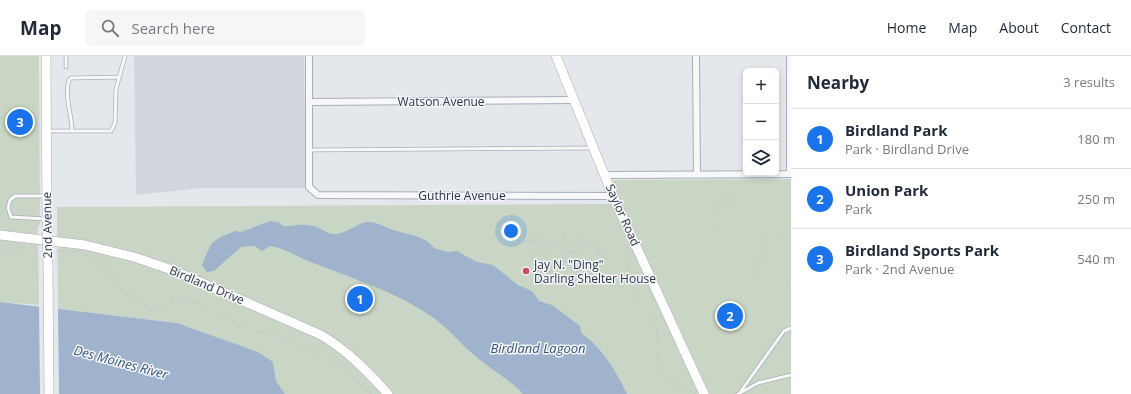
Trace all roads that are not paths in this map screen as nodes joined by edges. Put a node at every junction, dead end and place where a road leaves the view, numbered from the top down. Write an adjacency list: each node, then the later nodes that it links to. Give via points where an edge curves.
1 (46, 56): 12 (street, 2nd Avenue)
2 (66, 56): 8 (lane)
3 (125, 56): 9 (lane)
4 (309, 56): 11 (street)
5 (556, 56): 10 (street, Saylor Road)
6 (696, 56): 17 (street)
7 (790, 56): 14 (street)
8 (66, 67)
9 (120, 77): 13 (lane, via 116,89 115,123 111,131); 13 (lane, via 69,80 68,105)
10 (574, 100): 11 (street, Watson Avenue); 15 (street, Saylor Road)
11 (309, 102): 16 (street)
12 (46, 131): 13 (lane); 20 (street, 2nd Avenue)
13 (72, 131)
14 (791, 143): 18 (street)
15 (594, 147): 16 (lane); 19 (street, Saylor Road)
16 (309, 150): 21 (street, Guthrie Avenue, via 309,187 318,195)
17 (697, 174): 18 (street); 19 (street)
18 (790, 174)
19 (604, 175): 21 (street, Saylor Road)
20 (47, 196): 22 (street, 2nd Avenue); 22 (lane, via 15,196 10,200 8,208 11,217)
21 (613, 196): 29 (street, Saylor Road)
22 (47, 220): 27 (street, 2nd Avenue, bridge)
23 (0, 235): 28 (street, Birdland Drive, via 96,247 176,271 321,335 341,347 363,366)
24 (791, 328): 26 (lane, via 784,331)
25 (791, 375): 26 (lane, via 758,384)
26 (739, 393)
27 (49, 394)
28 (388, 394)
29 (704, 394)

